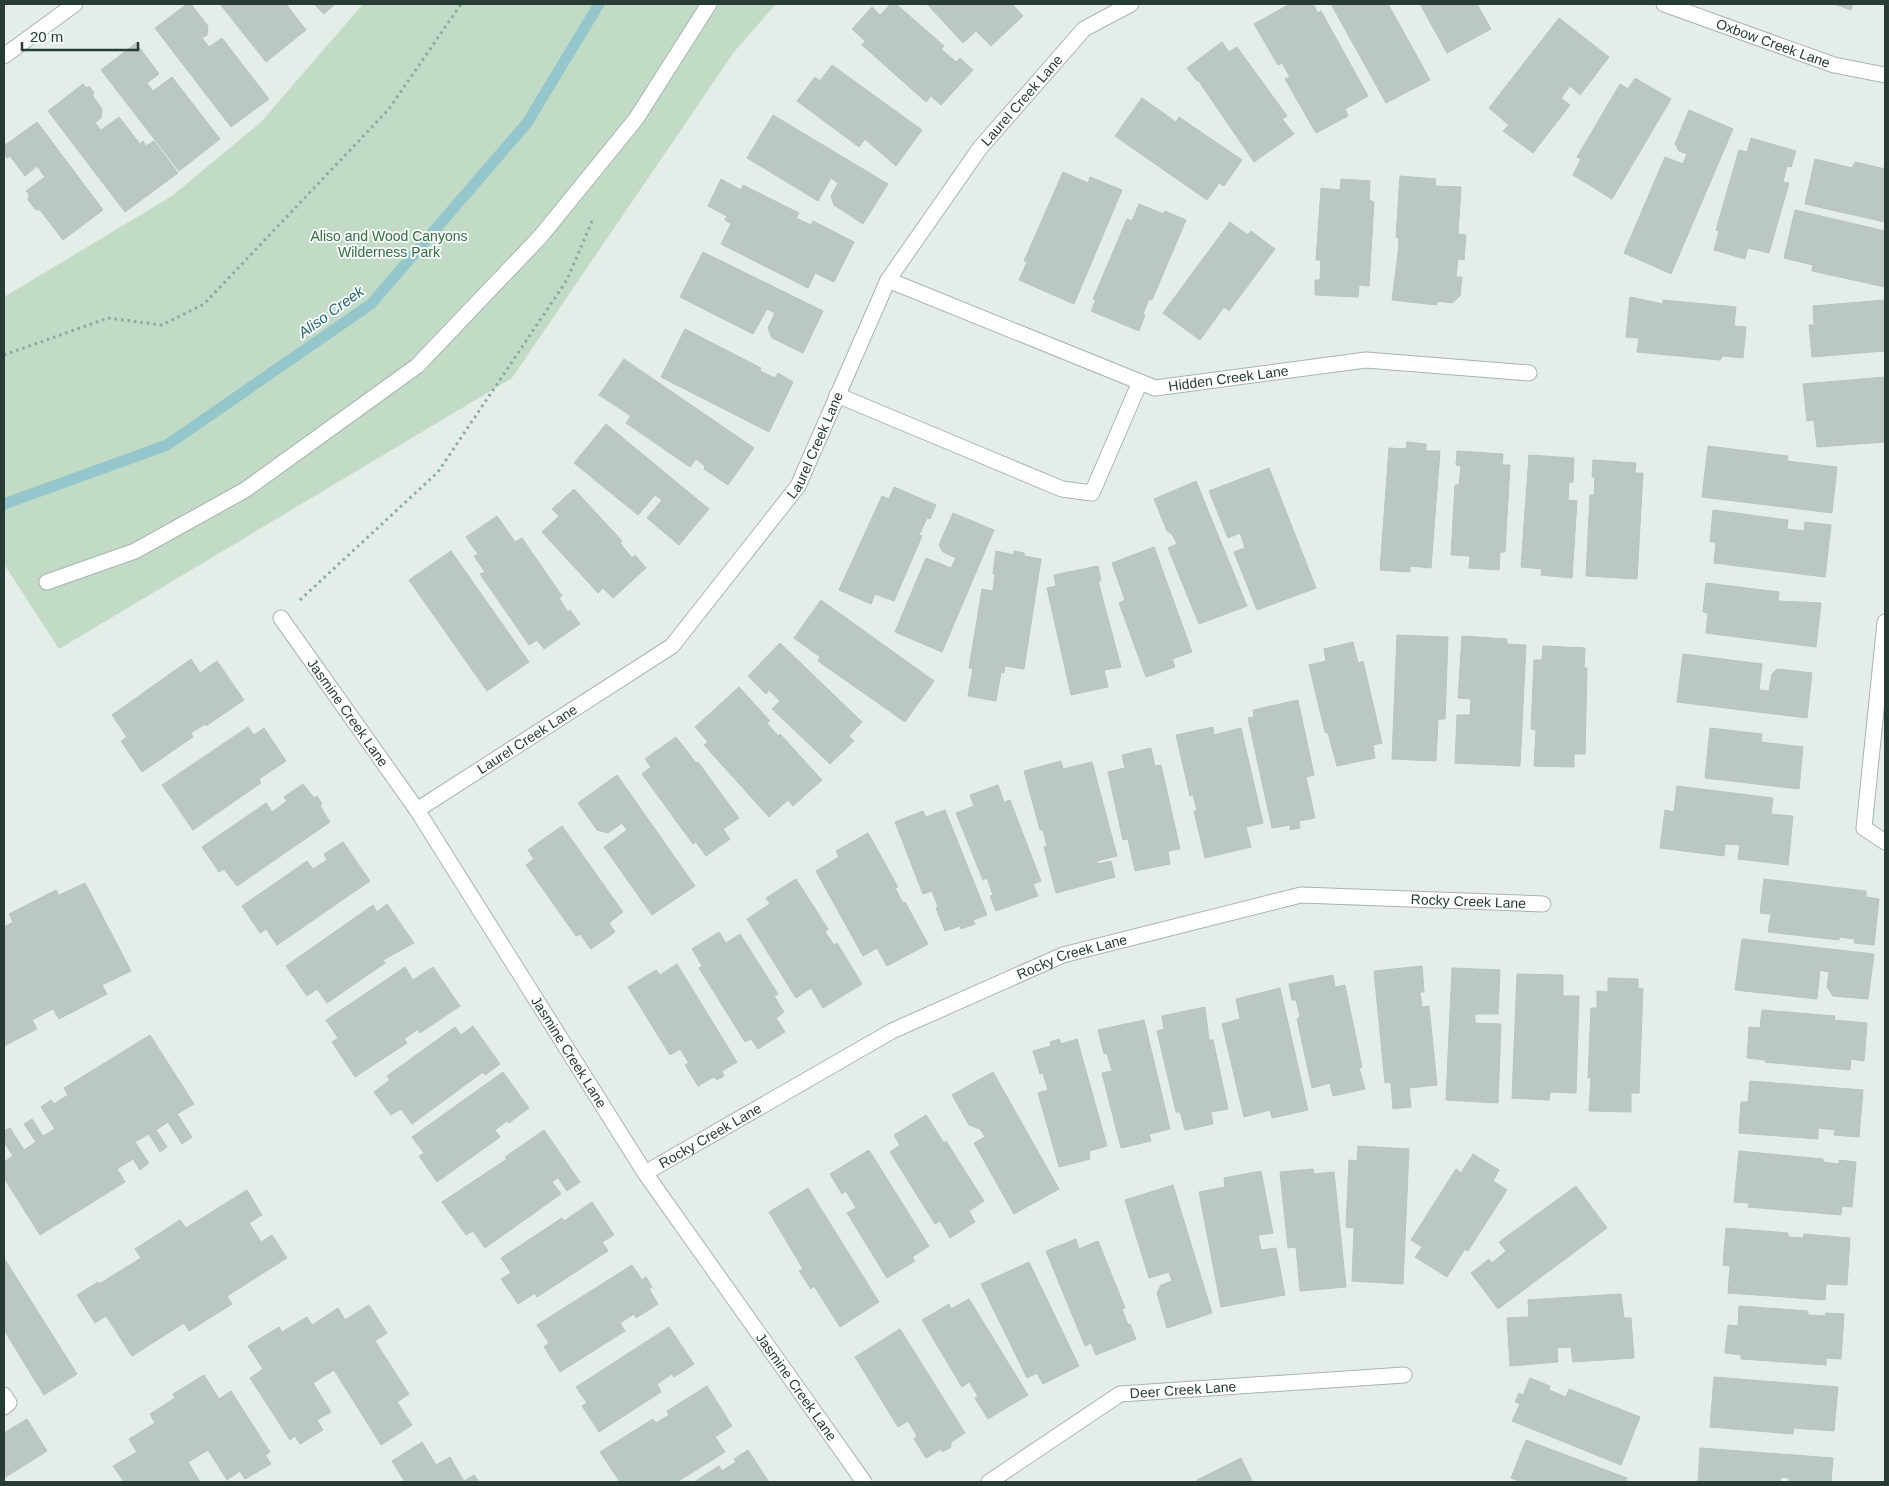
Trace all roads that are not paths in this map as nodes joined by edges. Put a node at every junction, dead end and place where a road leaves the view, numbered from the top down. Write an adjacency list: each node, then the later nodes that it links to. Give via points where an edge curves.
1 (75, 4): 5 (street)
2 (709, 4): 11 (street, via 636,119 540,236 417,366 245,490 135,551)
3 (1131, 4): 7 (street, Laurel Creek Lane, via 1084,29 980,148)
4 (1664, 4): 6 (street, Oxbow Creek Lane, via 1834,65)
5 (4, 56)
6 (1885, 75)
7 (888, 280): 9 (street, Hidden Creek Lane); 10 (street, Laurel Creek Lane)
8 (1529, 372): 9 (street, Hidden Creek Lane, via 1366,360 1155,388)
9 (1140, 382): 10 (street, via 1092,493 1062,489)
10 (837, 395): 14 (street, Laurel Creek Lane, via 798,486 672,646)
11 (47, 582)
12 (282, 618): 14 (street, Jasmine Creek Lane)
13 (1885, 622): 15 (street, via 1864,828)
14 (417, 810): 17 (street, Jasmine Creek Lane)
15 (1885, 842)
16 (1543, 904): 17 (street, Rocky Creek Lane, via 1300,895 1063,956 892,1031)
17 (645, 1173): 21 (street, Jasmine Creek Lane)
18 (1404, 1375): 22 (street, Deer Creek Lane, via 1120,1394)
19 (4, 1395): 20 (street, via 9,1403)
20 (4, 1407)
21 (864, 1482)
22 (989, 1482)

